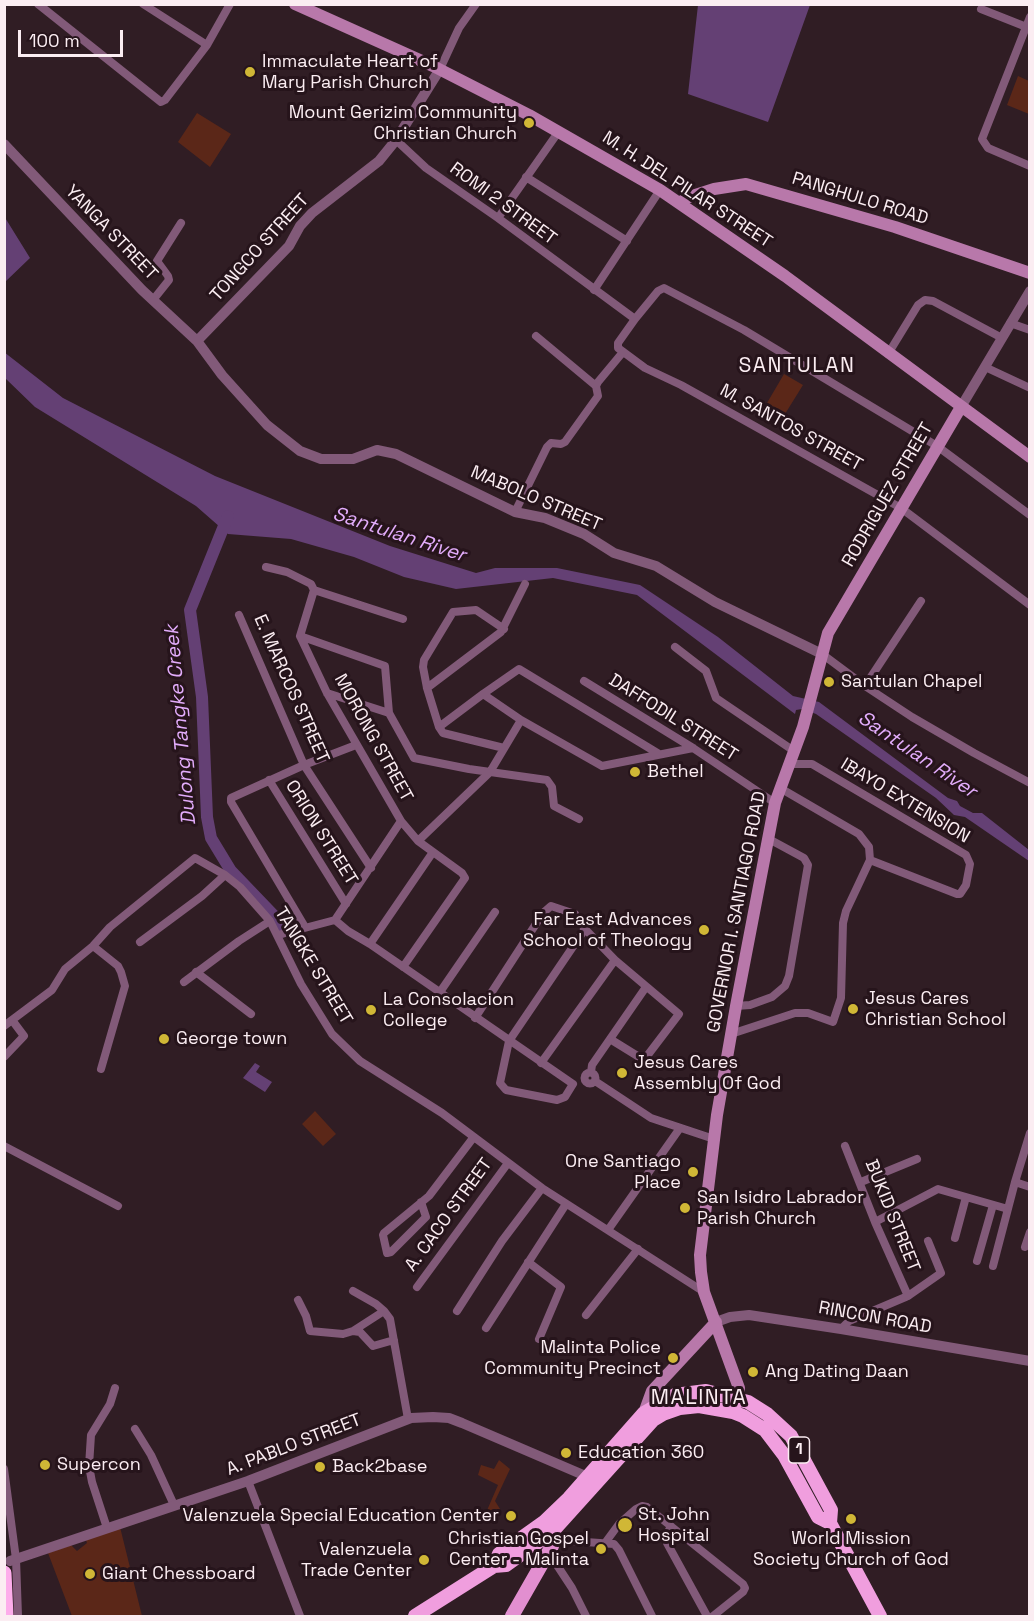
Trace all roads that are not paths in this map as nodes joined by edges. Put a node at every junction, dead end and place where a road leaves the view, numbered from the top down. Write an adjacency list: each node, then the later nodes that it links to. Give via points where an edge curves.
1 (38, 4): 9 (street, via 161,102)
2 (143, 4): 9 (street)
3 (230, 4): 9 (street)
4 (295, 4): 10 (main road, M. H. DEL PILAR STREET)
5 (476, 4): 10 (street, via 459,28)
6 (981, 9): 8 (street)
7 (1029, 17): 8 (street)
8 (1028, 28): 14 (street, via 982,138 992,151)
9 (207, 45)
10 (440, 69): 11 (main road, M. H. DEL PILAR STREET); 12 (street, TONGCO STREET)
11 (559, 131): 15 (street); 16 (main road, M. H. DEL PILAR STREET)
12 (396, 140): 18 (street, ROMI 2 STREET, via 426,168); 30 (street, TONGCO STREET, via 379,161 312,213 289,246)
13 (4, 144): 24 (street, YANGA STREET)
14 (1029, 166)
15 (526, 177): 18 (street); 20 (street)
16 (660, 190): 17 (main road, M. H. DEL PILAR STREET); 20 (street)
17 (680, 203): 21 (main road, PANGHULO ROAD, via 714,189 746,184 895,226); 32 (main road, M. H. DEL PILAR STREET)
18 (498, 219): 22 (street, ROMI 2 STREET)
19 (181, 223): 24 (street, via 157,261 169,279)
20 (627, 241): 22 (street)
21 (1029, 273)
22 (594, 290): 25 (street, ROMI 2 STREET)
23 (1029, 291): 26 (street, RODRIGUEZ STREET)
24 (153, 300): 30 (street, YANGA STREET)
25 (635, 319): 31 (street, via 618,343); 37 (street, via 664,288 744,330)
26 (1010, 323): 27 (street); 29 (street, RODRIGUEZ STREET)
27 (1029, 330)
28 (536, 336): 34 (street)
29 (1002, 338): 32 (street, via 925,300); 33 (street, RODRIGUEZ STREET)
30 (197, 341): 40 (street, MABOLO STREET, via 259,417 300,451 321,459 353,459 377,450 396,454)
31 (623, 352): 34 (street); 39 (street, M. SANTOS STREET, via 645,368)
32 (888, 354): 36 (main road, M. H. DEL PILAR STREET)
33 (985, 367): 35 (street); 36 (street, RODRIGUEZ STREET)
34 (596, 386): 40 (street, via 598,396 565,442 547,447)
35 (1029, 388)
36 (961, 407): 37 (main road, RODRIGUEZ STREET); 38 (main road, M. H. DEL PILAR STREET)
37 (937, 446): 39 (main road, RODRIGUEZ STREET); 41 (street)
38 (1029, 457)
39 (901, 508): 46 (street, M. SANTOS STREET); 52 (main road, RODRIGUEZ STREET, via 828,633)
40 (515, 512): 52 (street, MABOLO STREET, via 545,518 584,534 615,553 656,566 715,602)
41 (1029, 515)
42 (266, 567): 44 (street, via 287,572 311,584)
43 (525, 584): 49 (street)
44 (314, 590): 48 (street); 50 (street)
45 (921, 601): 54 (street)
46 (1029, 605)
47 (239, 615): 68 (street, E. MARCOS STREET)
48 (404, 618)
49 (504, 629): 55 (street); 55 (street, via 477,610 453,612 424,660)
50 (300, 636): 56 (street, MORONG STREET); 58 (street, via 385,666)
51 (675, 647): 65 (street, via 706,671 716,698)
52 (822, 654): 54 (street); 61 (main road, RODRIGUEZ STREET)
53 (584, 681): 64 (street, DAFFODIL STREET)
54 (865, 686): 71 (street)
55 (427, 688): 60 (street)
56 (327, 693): 58 (street); 62 (street, MORONG STREET)
57 (483, 694): 59 (street); 60 (street); 66 (street, via 519,669)
58 (389, 713): 69 (street, via 414,758)
59 (521, 720): 63 (street); 66 (street, via 602,766)
60 (439, 727): 63 (street, via 448,736)
61 (803, 727): 65 (main road, GOVERNOR I. SANTIAGO ROAD)
62 (356, 745): 68 (street); 75 (street, MORONG STREET)
63 (504, 748): 69 (street)
64 (693, 748): 66 (street); 73 (street, DAFFODIL STREET)
65 (794, 751): 67 (main road, GOVERNOR I. SANTIAGO ROAD)
66 (659, 754)
67 (789, 764): 72 (main road, GOVERNOR I. SANTIAGO ROAD); 79 (street, IBAYO EXTENSION, via 812,764 966,855 970,864 966,885 957,894)
68 (304, 765): 70 (street); 80 (street, E. MARCOS STREET)
69 (490, 772): 74 (street, via 547,780 552,787 554,806); 77 (street)
70 (269, 780): 82 (street, ORION STREET); 86 (street, via 234,795 231,802)
71 (1029, 783)
72 (780, 788): 73 (main road, GOVERNOR I. SANTIAGO ROAD); 79 (street, via 859,834 869,847)
73 (775, 803): 76 (main road, GOVERNOR I. SANTIAGO ROAD)
74 (579, 819)
75 (400, 821): 77 (street, MORONG STREET); 80 (street)
76 (767, 838): 98 (main road, GOVERNOR I. SANTIAGO ROAD); 98 (street, via 804,858 808,865 789,975 785,986 772,998)
77 (418, 841): 78 (street, MORONG STREET)
78 (433, 852): 90 (street); 93 (street, MORONG STREET, via 465,878)
79 (870, 860): 102 (street, via 843,923 841,998 833,1022 795,1013)
80 (371, 868): 82 (street)
81 (225, 876): 85 (street, TANGKE STREET); 89 (street); 91 (street, TANGKE STREET, via 195,858 110,927)
82 (346, 904): 84 (street)
83 (495, 912): 97 (street)
84 (335, 920): 86 (street); 90 (street)
85 (270, 921): 88 (street, TANGKE STREET); 94 (street)
86 (305, 927): 88 (street)
87 (585, 929): 92 (street); 100 (street, via 575,914 551,906); 104 (street)
88 (278, 935): 112 (street, TANGKE STREET, via 301,984 343,1046)
89 (140, 942)
90 (369, 944): 93 (street)
91 (93, 946): 101 (street, TANGKE STREET, via 73,961 52,990); 107 (street, via 118,966 125,986)
92 (615, 960): 96 (street); 106 (street)
93 (403, 967): 97 (street)
94 (196, 972): 95 (street); 99 (street)
95 (184, 982)
96 (646, 987): 103 (street); 103 (street, via 677,1010 678,1017 644,1060)
97 (440, 992): 100 (street)
98 (736, 1006): 102 (main road, GOVERNOR I. SANTIAGO ROAD)
99 (251, 1014)
100 (475, 1018): 104 (street)
101 (8, 1023): 105 (street, via 24,1035)
102 (731, 1034): 113 (main road, GOVERNOR I. SANTIAGO ROAD)
103 (610, 1039): 108 (street, via 592,1065)
104 (509, 1041): 106 (street); 109 (street, via 500,1083 506,1090 557,1100)
105 (4, 1057)
106 (541, 1063): 109 (street)
107 (101, 1069)
108 (593, 1076): 109 (street, via 586,1074 585,1079); 110 (street, via 651,1118)
109 (573, 1084)
110 (680, 1128): 113 (street); 129 (street)
111 (1029, 1133): 119 (street)
112 (473, 1138): 117 (street, TANGKE STREET); 123 (street)
113 (714, 1139): 140 (main road, GOVERNOR I. SANTIAGO ROAD, via 700,1255)
114 (4, 1146): 126 (street)
115 (845, 1146): 118 (street, BUKID STREET)
116 (917, 1159): 118 (street)
117 (508, 1163): 121 (street, TANGKE STREET); 138 (street, A. CACO STREET)
118 (861, 1182): 128 (street, BUKID STREET)
119 (1015, 1182): 120 (street); 127 (street)
120 (1029, 1187)
121 (543, 1188): 124 (street, TANGKE STREET); 144 (street, via 502,1241)
122 (966, 1197): 125 (street); 128 (street, via 938,1189); 131 (street)
123 (421, 1202): 123 (street, via 384,1233 387,1253 426,1217)
124 (566, 1204): 129 (street, TANGKE STREET); 136 (street)
125 (993, 1205): 127 (street); 135 (street)
126 (118, 1206)
127 (1008, 1209): 137 (street)
128 (875, 1222): 141 (street, BUKID STREET)
129 (608, 1230): 134 (street, TANGKE STREET)
130 (1029, 1232): 133 (street)
131 (955, 1238)
132 (928, 1241): 141 (street, via 941,1274)
133 (1025, 1247)
134 (638, 1249): 140 (street, TANGKE STREET); 145 (street)
135 (977, 1261)
136 (528, 1262): 147 (street); 150 (street, via 561,1287)
137 (993, 1266)
138 (417, 1287)
139 (353, 1291): 143 (street)
140 (704, 1292): 146 (main road, GOVERNOR I. SANTIAGO ROAD)
141 (908, 1296): 148 (street, BUKID STREET, via 849,1320)
142 (298, 1300): 149 (street, via 309,1330 343,1334)
143 (384, 1311): 149 (street); 151 (street, via 390,1319)
144 (457, 1311)
145 (586, 1315)
146 (716, 1322): 148 (street, RINCON ROAD, via 749,1315); 154 (main road, GOVERNOR I. SANTIAGO ROAD); 155 (main road, via 652,1390)
147 (486, 1328)
148 (841, 1329): 152 (street, RINCON ROAD)
149 (353, 1331): 151 (street, via 373,1346)
150 (538, 1339)
151 (394, 1340): 156 (street)
152 (1029, 1362)
153 (115, 1388): 165 (street, via 91,1435 89,1466)
154 (736, 1400): 155 (highway, 1, via 693,1392 675,1395); 158 (highway, 1, via 672,1410); 179 (highway, 1, via 748,1402 767,1414 790,1436 831,1510 830,1523)
155 (644, 1413): 158 (highway, 1)
156 (408, 1419): 161 (street, A. PABLO STREET, via 456,1420); 162 (street, A. PABLO STREET)
157 (135, 1429): 163 (street)
158 (629, 1440): 159 (highway, 1)
159 (615, 1455): 161 (highway, 1); 166 (highway, 1)
160 (4, 1468): 169 (street)
161 (588, 1477): 166 (highway, 1)
162 (248, 1481): 163 (street, A. PABLO STREET); 172 (street)
163 (174, 1505): 165 (street, A. PABLO STREET)
164 (671, 1526): 167 (street, via 642,1506 618,1524); 177 (street, via 667,1543); 178 (street, via 745,1588)
165 (107, 1528): 169 (street, A. PABLO STREET)
166 (550, 1531): 167 (street, via 557,1540); 168 (main road); 173 (highway, 1, via 506,1565 494,1566)
167 (605, 1543): 176 (street, via 614,1544 619,1550)
168 (549, 1552): 174 (main road); 175 (street)
169 (10, 1564): 170 (highway); 171 (street)
170 (6, 1617)
171 (18, 1617)
172 (300, 1617)
173 (415, 1617)
174 (512, 1617)
175 (586, 1617)
176 (652, 1617)
177 (707, 1617)
178 (713, 1617)
179 (880, 1617)

